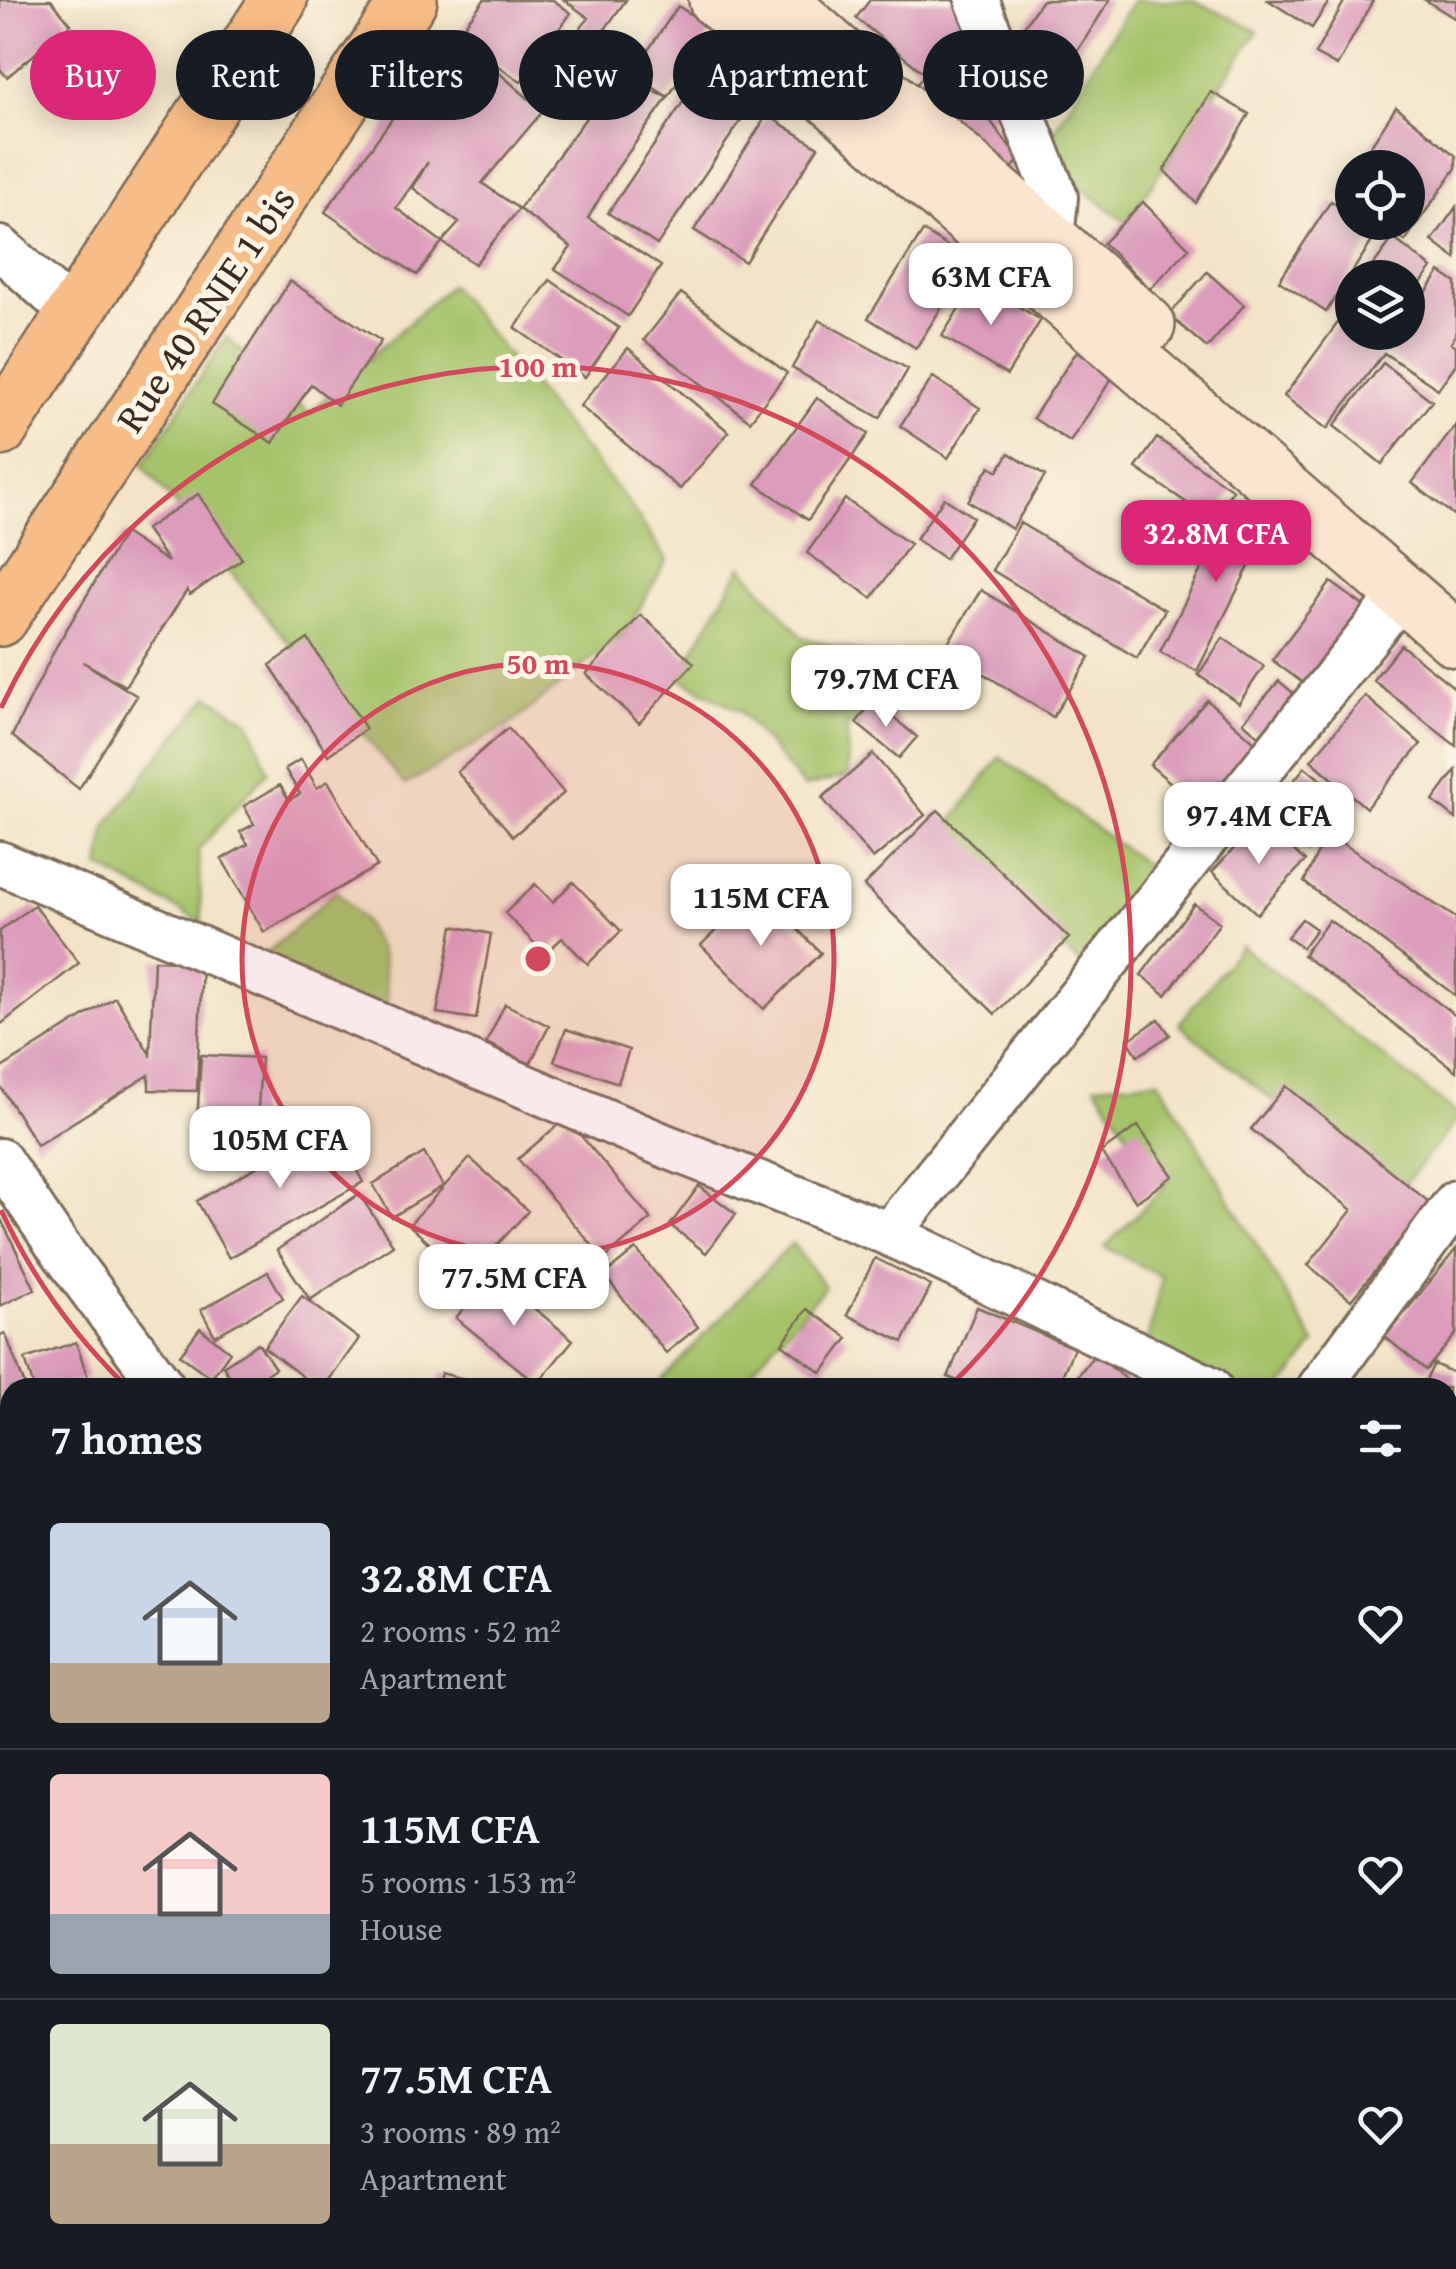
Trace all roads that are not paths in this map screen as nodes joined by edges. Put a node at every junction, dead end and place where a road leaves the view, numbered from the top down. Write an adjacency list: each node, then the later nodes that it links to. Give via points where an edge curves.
1 (279, 0): 8 (main road)
2 (409, 0): 12 (main road, Rue 40 RNIE 1 bis)
3 (717, 0): 10 (street)
4 (778, 0): 6 (street)
5 (977, 0): 6 (street, via 1056,197)
6 (1052, 240): 11 (street)
7 (0, 248): 8 (street)
8 (74, 314): 9 (main road)
9 (0, 428)
10 (1402, 594): 13 (street); 17 (street)
11 (1456, 599)
12 (0, 618)
13 (1456, 640)
14 (0, 863): 17 (street, via 663,1146)
15 (0, 1160): 18 (street)
16 (1456, 1202): 20 (street)
17 (889, 1234): 19 (street)
18 (156, 1378)
19 (1189, 1378)
20 (1326, 1378)

